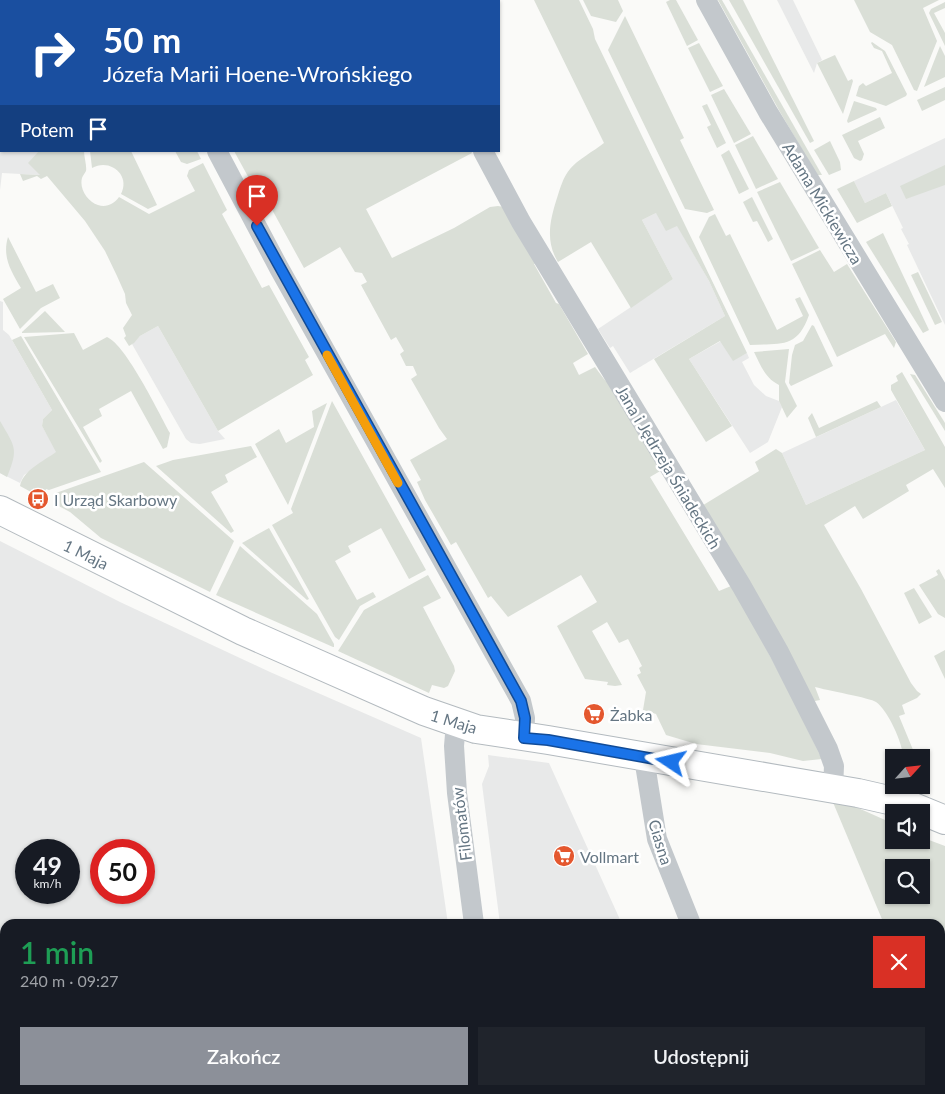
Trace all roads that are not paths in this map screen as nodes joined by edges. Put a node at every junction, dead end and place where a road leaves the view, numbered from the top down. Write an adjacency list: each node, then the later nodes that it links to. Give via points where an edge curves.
1 (706, 0): 4 (street, Adama Mickiewicza, via 768,112)
2 (218, 152): 7 (street, via 521,701 525,718)
3 (485, 152): 9 (street, Jana i Jędrzeja Śniadeckich, via 521,222 779,652 828,749 834,766)
4 (945, 402)
5 (0, 510): 6 (main road, 1 Maja, via 243,631)
6 (456, 723): 7 (main road, 1 Maja); 11 (street, Filomatów, via 457,793)
7 (524, 738): 8 (main road, 1 Maja)
8 (644, 758): 9 (main road, 1 Maja); 12 (street, Ciasna, via 657,839)
9 (833, 789): 10 (main road, 1 Maja, via 906,804)
10 (945, 820)
11 (473, 919)
12 (689, 919)

